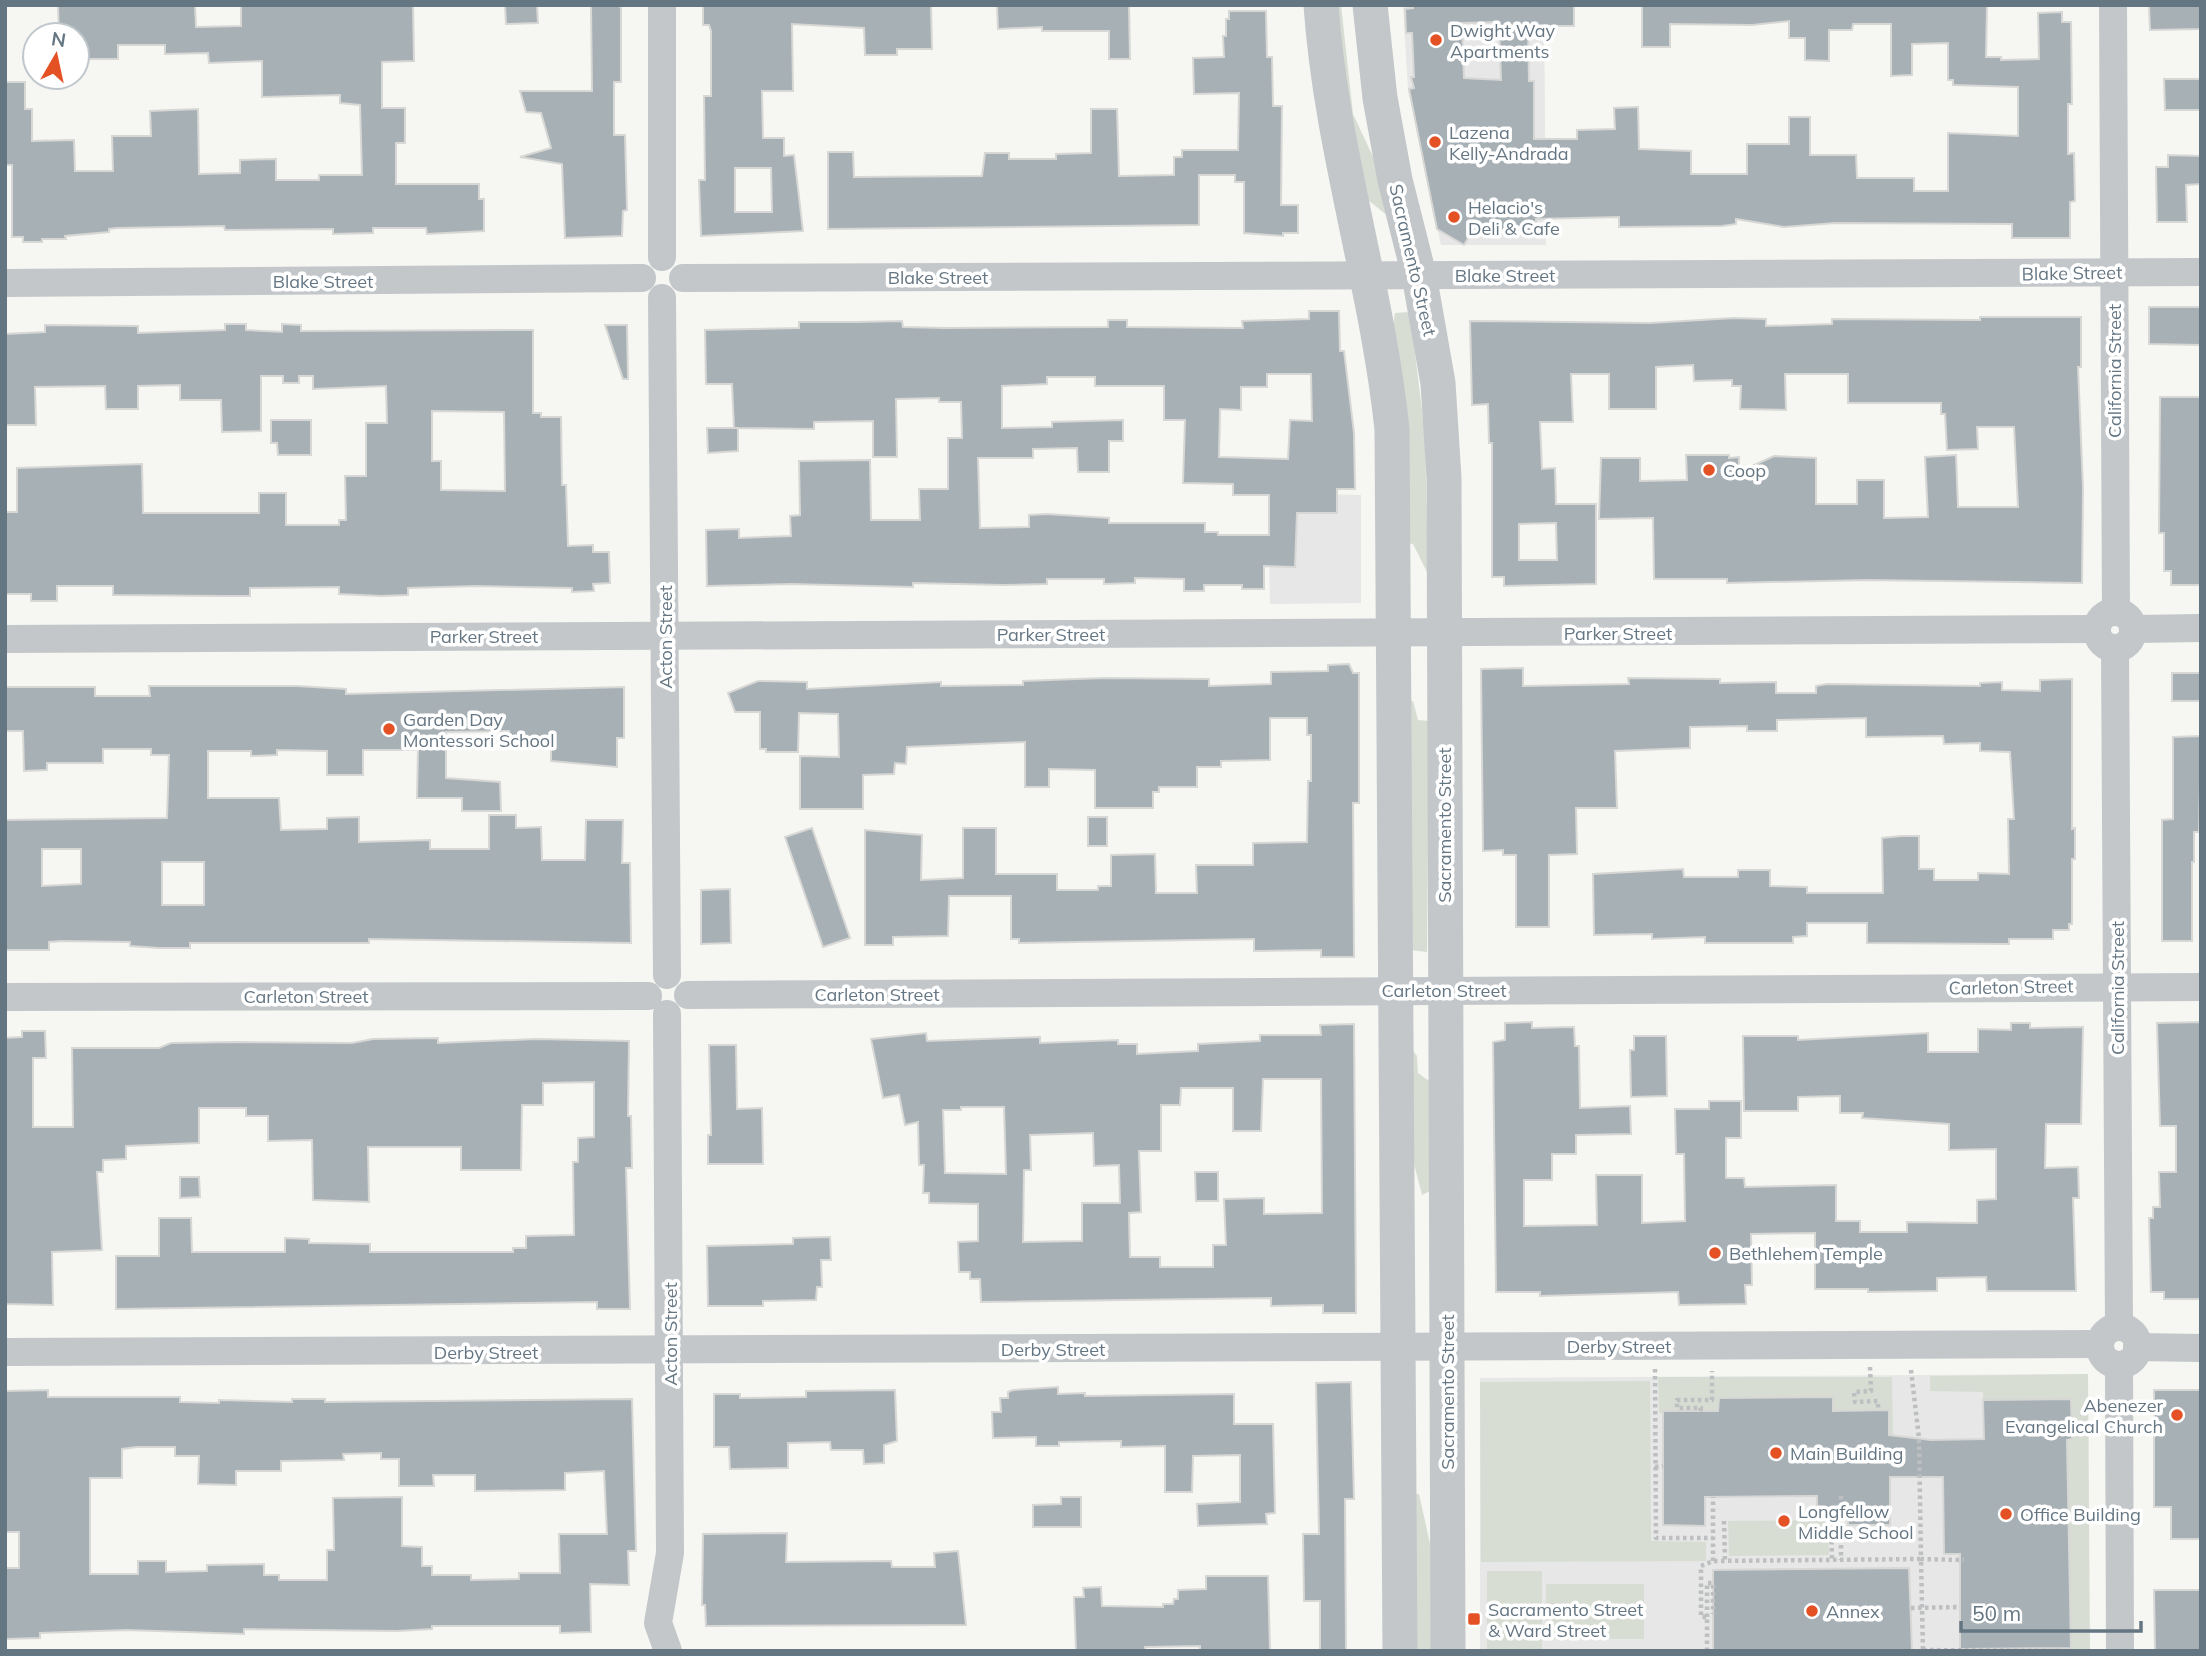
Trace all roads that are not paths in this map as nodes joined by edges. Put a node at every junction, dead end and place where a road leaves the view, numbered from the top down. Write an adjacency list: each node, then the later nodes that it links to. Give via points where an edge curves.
1 (662, 5): 5 (street)
2 (1321, 5): 8 (street, via 1339,144)
3 (1370, 5): 9 (street, Sacramento Street, via 1380,98)
4 (2113, 5): 6 (street, California Street)
5 (662, 257): 10 (street, via 650,260); 11 (street, via 678,264)
6 (2114, 272): 7 (street, Blake Street); 9 (street, Blake Street); 15 (street, California Street)
7 (2201, 272)
8 (1367, 275): 9 (street, Blake Street); 11 (street, Blake Street); 16 (street, via 1384,354 1392,429)
9 (1419, 275): 17 (street, Sacramento Street, via 1438,383 1444,478)
10 (642, 278): 12 (street, Blake Street); 13 (street, via 650,294)
11 (683, 278): 13 (street, via 677,293)
12 (5, 283)
13 (662, 298): 18 (street, Acton Street)
14 (2201, 628): 15 (street, Parker Street)
15 (2115, 629): 17 (street, Parker Street); 21 (street, California Street)
16 (1395, 633): 17 (street, Parker Street); 18 (street, Parker Street); 23 (street)
17 (1443, 634): 24 (street, Sacramento Street)
18 (664, 635): 19 (street, Parker Street); 20 (street, Acton Street)
19 (5, 639)
20 (667, 975): 25 (street, via 679,978); 27 (street, via 651,984)
21 (2117, 987): 22 (street, Carleton Street); 24 (street, Carleton Street); 28 (street, California Street)
22 (2201, 987)
23 (1397, 990): 24 (street, Carleton Street); 25 (street, Carleton Street); 29 (street)
24 (1445, 990): 30 (street, Sacramento Street)
25 (688, 995): 27 (street, via 679,1011)
26 (5, 997): 27 (street, Carleton Street)
27 (658, 1005): 33 (street, Acton Street)
28 (2119, 1346): 30 (street, Derby Street); 31 (street, Derby Street); 37 (street, California Street)
29 (1399, 1347): 30 (street, Derby Street); 33 (street, Derby Street); 35 (street)
30 (1446, 1347): 36 (street, Sacramento Street)
31 (2201, 1348)
32 (5, 1352): 33 (street, Derby Street)
33 (670, 1352): 34 (street, Acton Street, via 670,1553 658,1623)
34 (668, 1651)
35 (1400, 1651)
36 (1448, 1651)
37 (2120, 1651)

